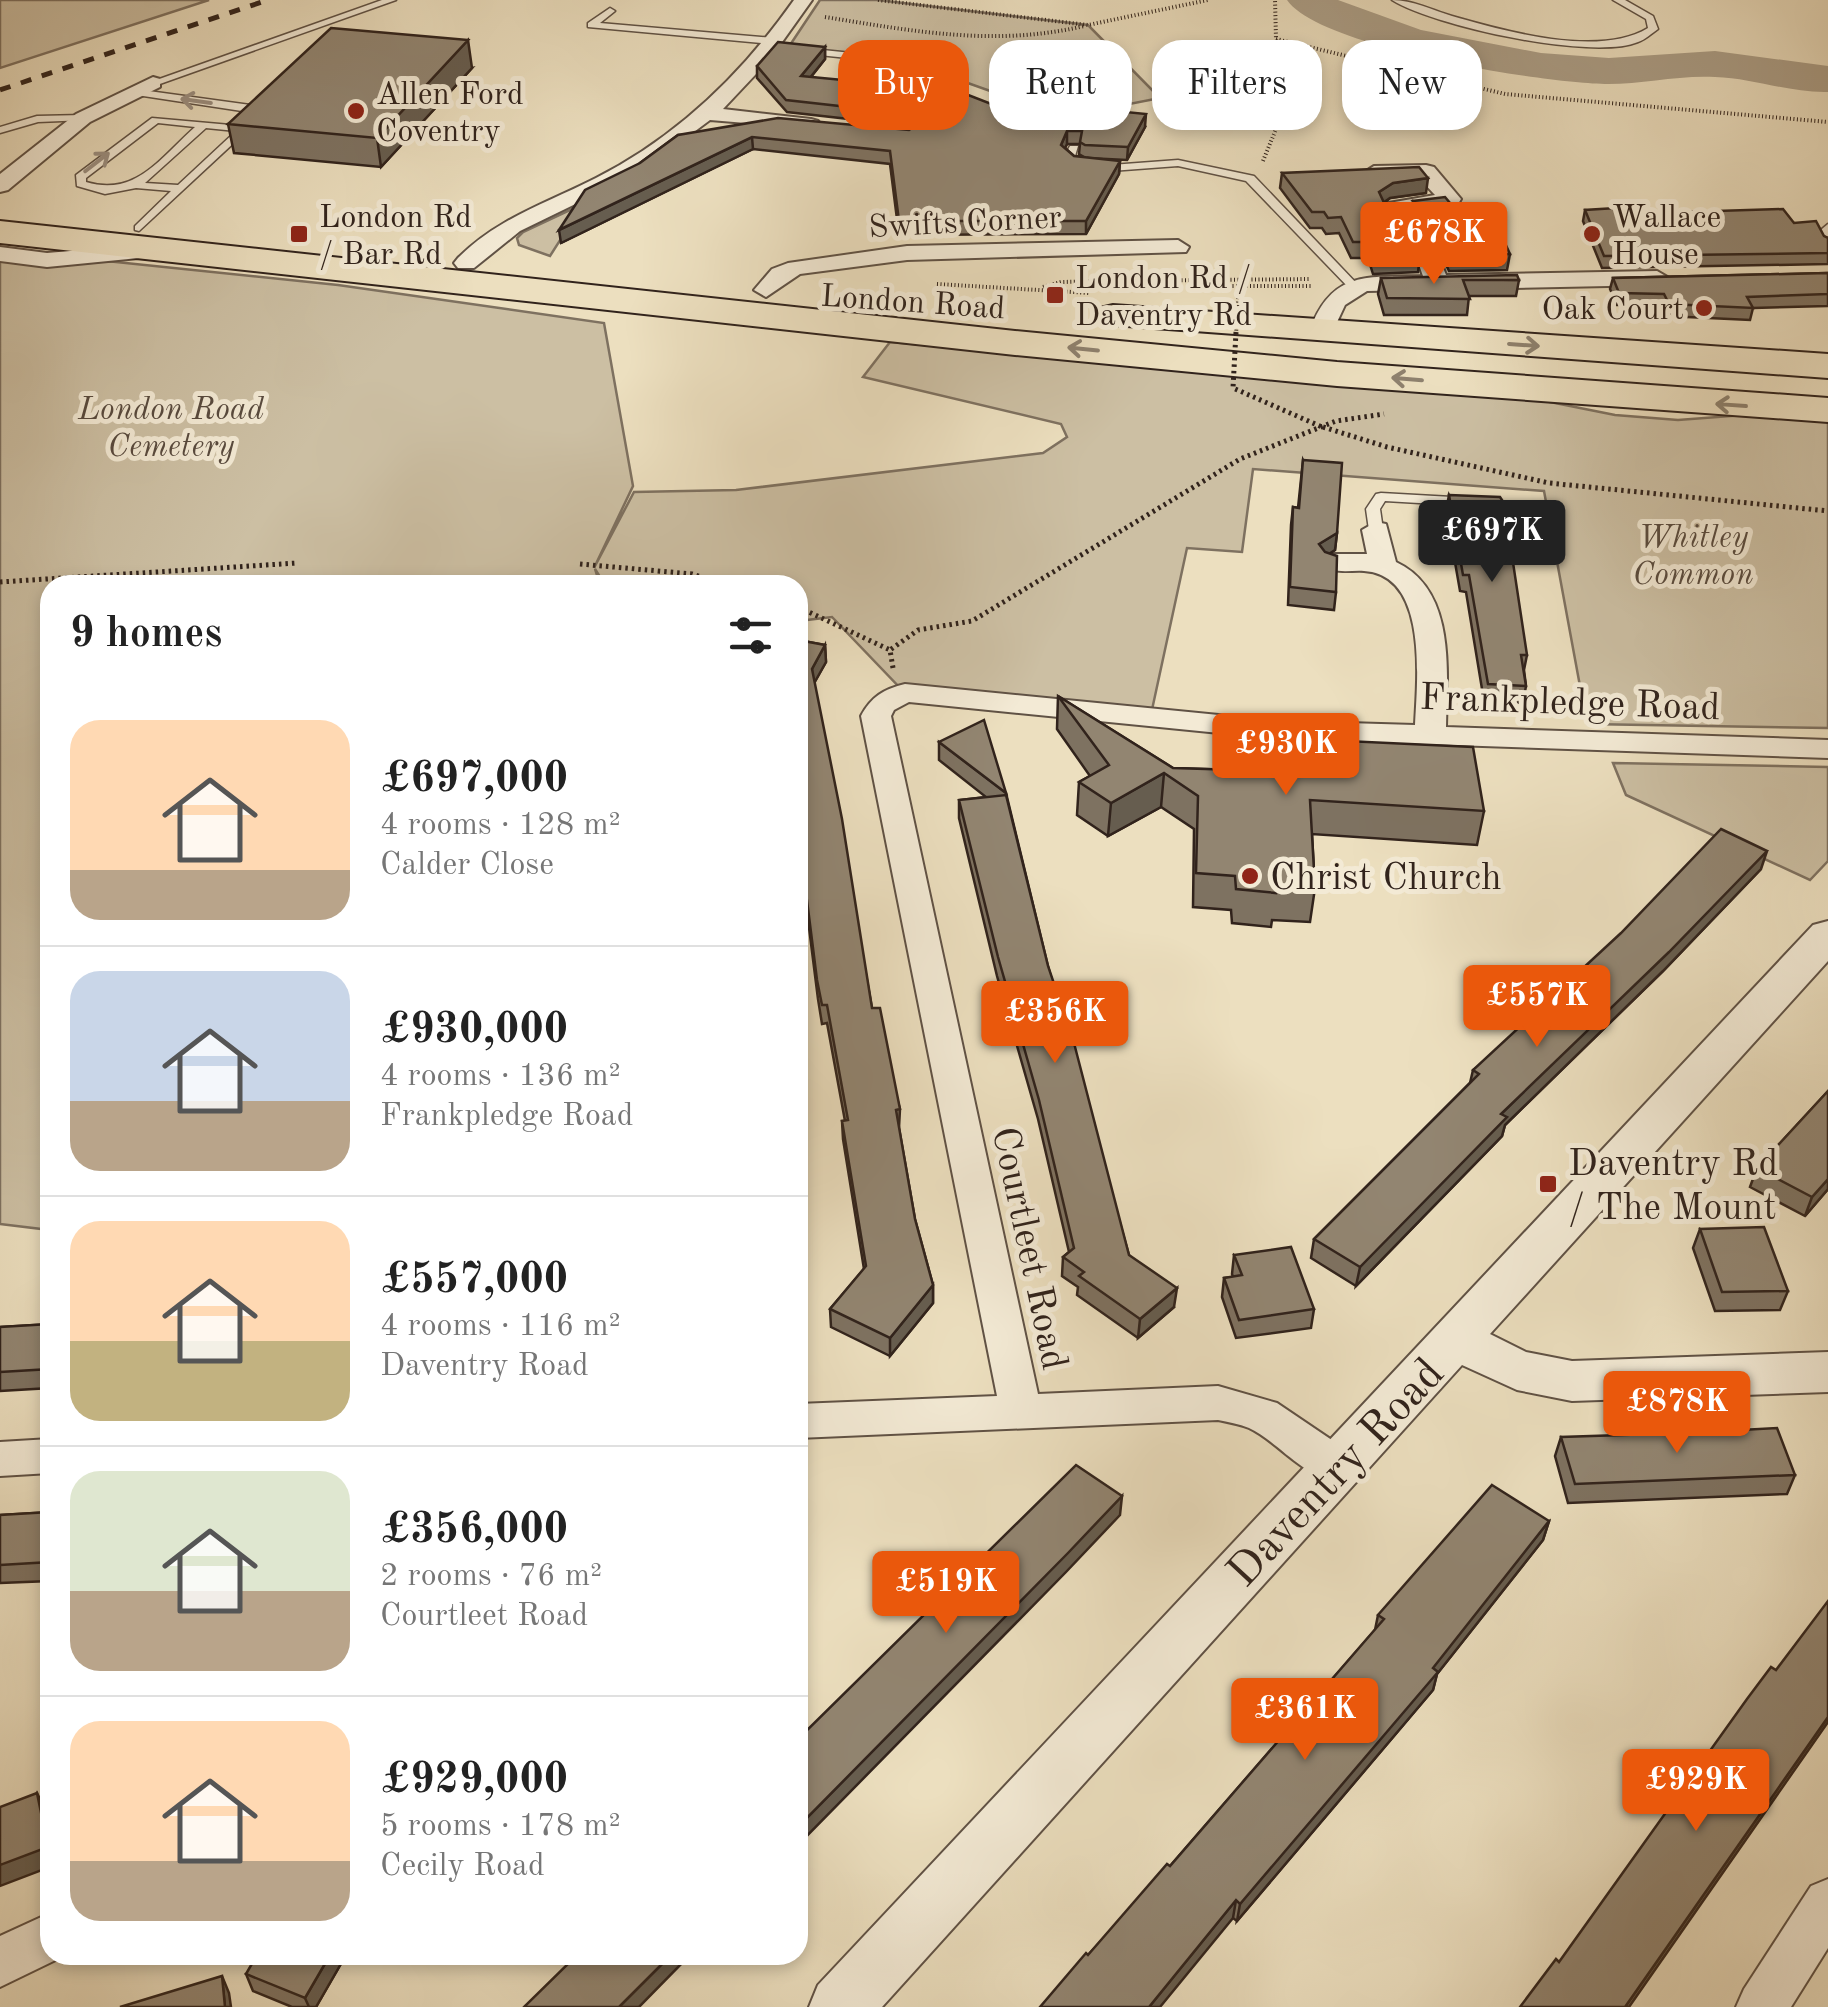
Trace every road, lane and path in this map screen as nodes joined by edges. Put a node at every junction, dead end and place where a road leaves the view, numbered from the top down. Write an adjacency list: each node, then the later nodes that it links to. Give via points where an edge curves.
1 (391, 0): 13 (lane)
2 (878, 0): 9 (path)
3 (1208, 0): 9 (path)
4 (1274, 0): 10 (path)
5 (1397, 0): 6 (lane, via 1541,38 1614,44 1648,35 1650,18)
6 (1618, 0)
7 (798, 8): 9 (path, via 989,39 1056,35); 11 (street)
8 (610, 11): 11 (lane, via 592,25)
9 (1088, 25)
10 (1276, 39): 16 (path, via 1505,94); 23 (path, via 1287,102 1260,169)
11 (770, 44): 12 (lane); 14 (street)
12 (838, 53)
13 (144, 88): 15 (street); 19 (lane, one-way to 13, via 258,109)
14 (706, 113): 18 (street); 34 (street, via 652,156 491,237)
15 (83, 118): 20 (lane, via 37,119); 24 (street)
16 (1828, 122)
17 (204, 125): 19 (lane); 25 (lane); 25 (lane, one-way to 17, via 104,191 81,184 80,177 156,120)
18 (824, 126)
19 (244, 129): 26 (lane)
20 (0, 130)
21 (1074, 148): 23 (lane, via 1069,157 1080,164 1178,163)
22 (1354, 175): 36 (street, via 1419,170 1450,200 1391,209 1401,229 1423,245)
23 (1250, 178): 38 (lane)
24 (0, 185)
25 (136, 185): 26 (lane)
26 (180, 190): 30 (lane)
27 (0, 214): 30 (highway, London Road)
28 (1828, 227): 31 (lane, via 1822,234)
29 (0, 232): 30 (highway, London Road)
30 (150, 239): 33 (street, London Road, via 47,260); 34 (highway, London Road); 47 (highway, London Road, one-way to 30, via 1299,370)
31 (1828, 244)
32 (1178, 247): 41 (street, Swifts Corner, via 907,252 796,268)
33 (0, 254)
34 (466, 263): 41 (highway, London Road)
35 (1672, 278): 36 (street)
36 (1437, 282): 38 (street)
37 (921, 283): 40 (path)
38 (1351, 283): 40 (path, via 1061,282); 45 (street, via 1331,303)
39 (1281, 285): 48 (path, bridge, via 1239,286 1233,388)
40 (1037, 289): 42 (path); 42 (path)
41 (766, 290): 42 (highway, London Road)
42 (1080, 302): 45 (highway, London Road)
43 (1230, 306): 44 (path)
44 (1250, 307)
45 (1322, 330): 46 (highway, London Road, one-way to 46)
46 (1828, 366)
47 (1828, 410)
48 (1322, 426): 50 (path, via 1549,483); 61 (path, via 1240,459 972,621 918,630)
49 (1487, 503): 51 (lane, via 1382,497 1373,509)
50 (1828, 511)
51 (1376, 530): 55 (street)
52 (297, 562): 56 (path)
53 (1334, 562): 55 (street)
54 (580, 564): 57 (path)
55 (1383, 565): 63 (street, via 1421,596 1432,664)
56 (104, 575)
57 (695, 575)
58 (40, 579): 59 (path)
59 (0, 582)
60 (808, 612): 61 (path)
61 (890, 650): 62 (path)
62 (902, 696): 63 (street, Frankpledge Road); 68 (street, Courtleet Road, via 882,704 876,716)
63 (1430, 738): 64 (street, Frankpledge Road)
64 (1828, 749)
65 (1828, 936): 66 (street, Daventry Road)
66 (1456, 1340): 67 (street, via 1517,1370 1572,1381); 72 (street, Daventry Road)
67 (1828, 1372)
68 (1021, 1410): 69 (street); 72 (street, via 1228,1404 1262,1415)
69 (808, 1421)
70 (40, 1456): 71 (street)
71 (0, 1458)
72 (1336, 1465): 76 (street, Daventry Road)
73 (1828, 1903): 77 (street)
74 (40, 1942): 75 (street)
75 (0, 1962)
76 (840, 2007)
77 (1762, 2007)

